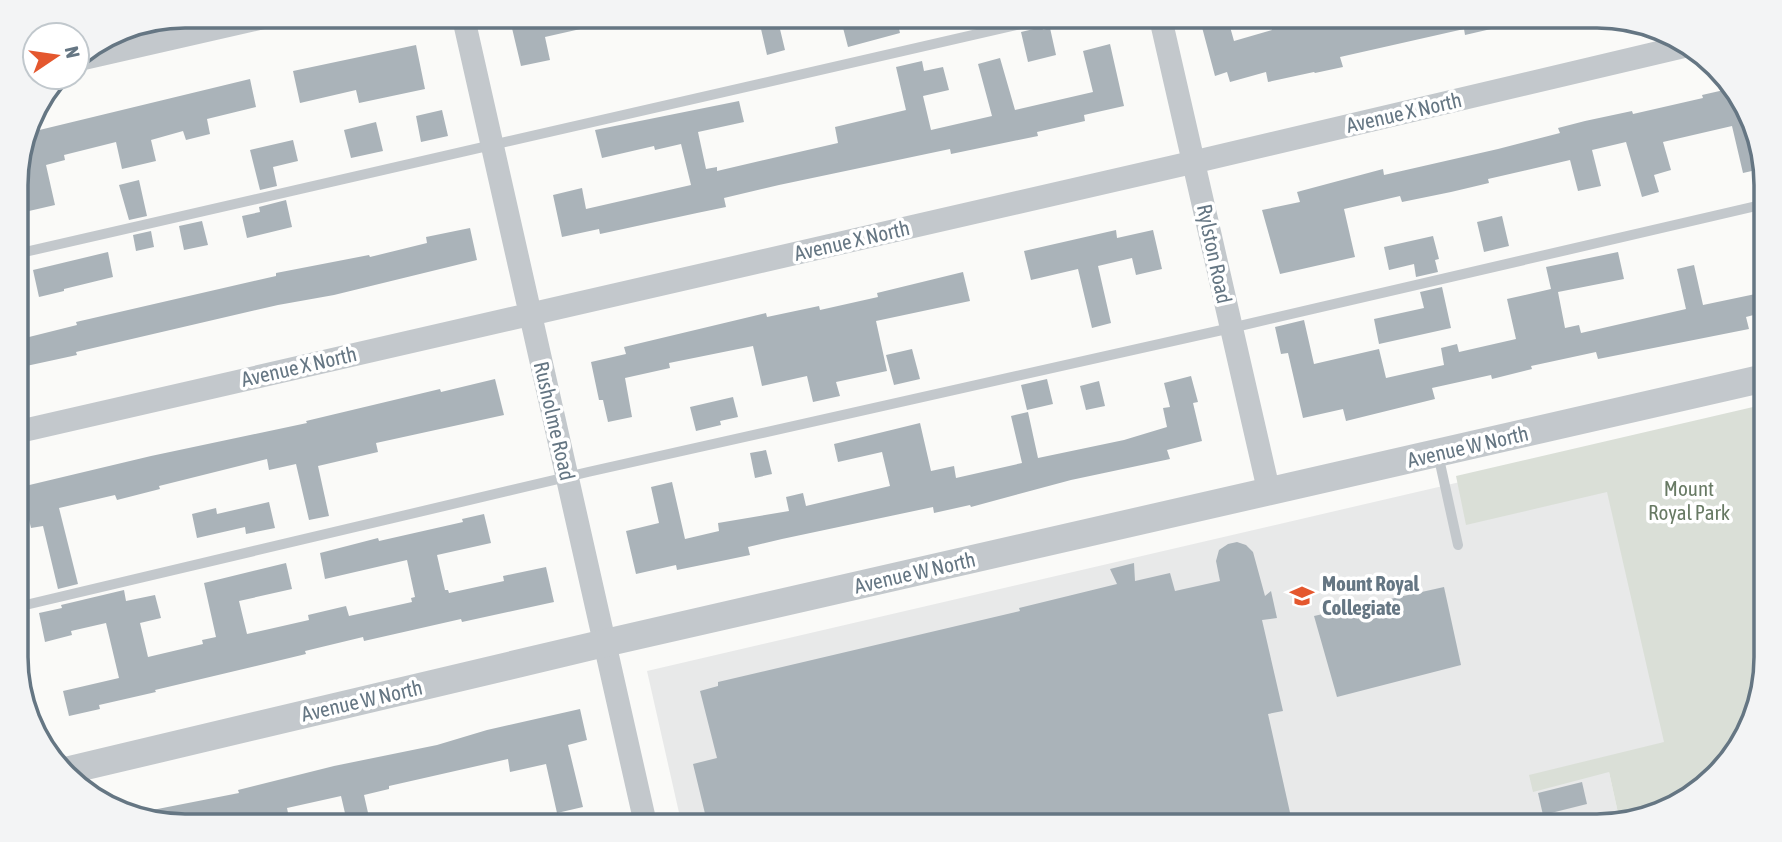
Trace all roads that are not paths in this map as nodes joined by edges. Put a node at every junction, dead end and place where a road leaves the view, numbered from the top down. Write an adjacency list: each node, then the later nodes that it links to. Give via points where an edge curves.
1 (217, 28): 6 (street)
2 (466, 28): 7 (street, Rusholme Road)
3 (1003, 28): 7 (lane)
4 (1163, 28): 8 (street, Rylston Road)
5 (1674, 49): 8 (street, Avenue X North)
6 (96, 56)
7 (494, 144): 10 (lane); 11 (street, Rusholme Road)
8 (1194, 162): 11 (street, Avenue X North); 12 (street, Rylston Road)
9 (1754, 207): 12 (lane)
10 (28, 251)
11 (529, 314): 14 (street, Avenue X North); 16 (street, Rusholme Road)
12 (1231, 328): 16 (lane); 17 (street, Rylston Road)
13 (1754, 381): 15 (street, Avenue W North)
14 (28, 429)
15 (1438, 454): 17 (street, Avenue W North); 18 (lane)
16 (567, 478): 19 (lane); 20 (street, Rusholme Road)
17 (1269, 492): 20 (street, Avenue W North)
18 (1458, 545)
19 (28, 604)
20 (605, 643): 21 (street, Avenue W North); 22 (street, Rusholme Road)
21 (75, 769)
22 (643, 814)

